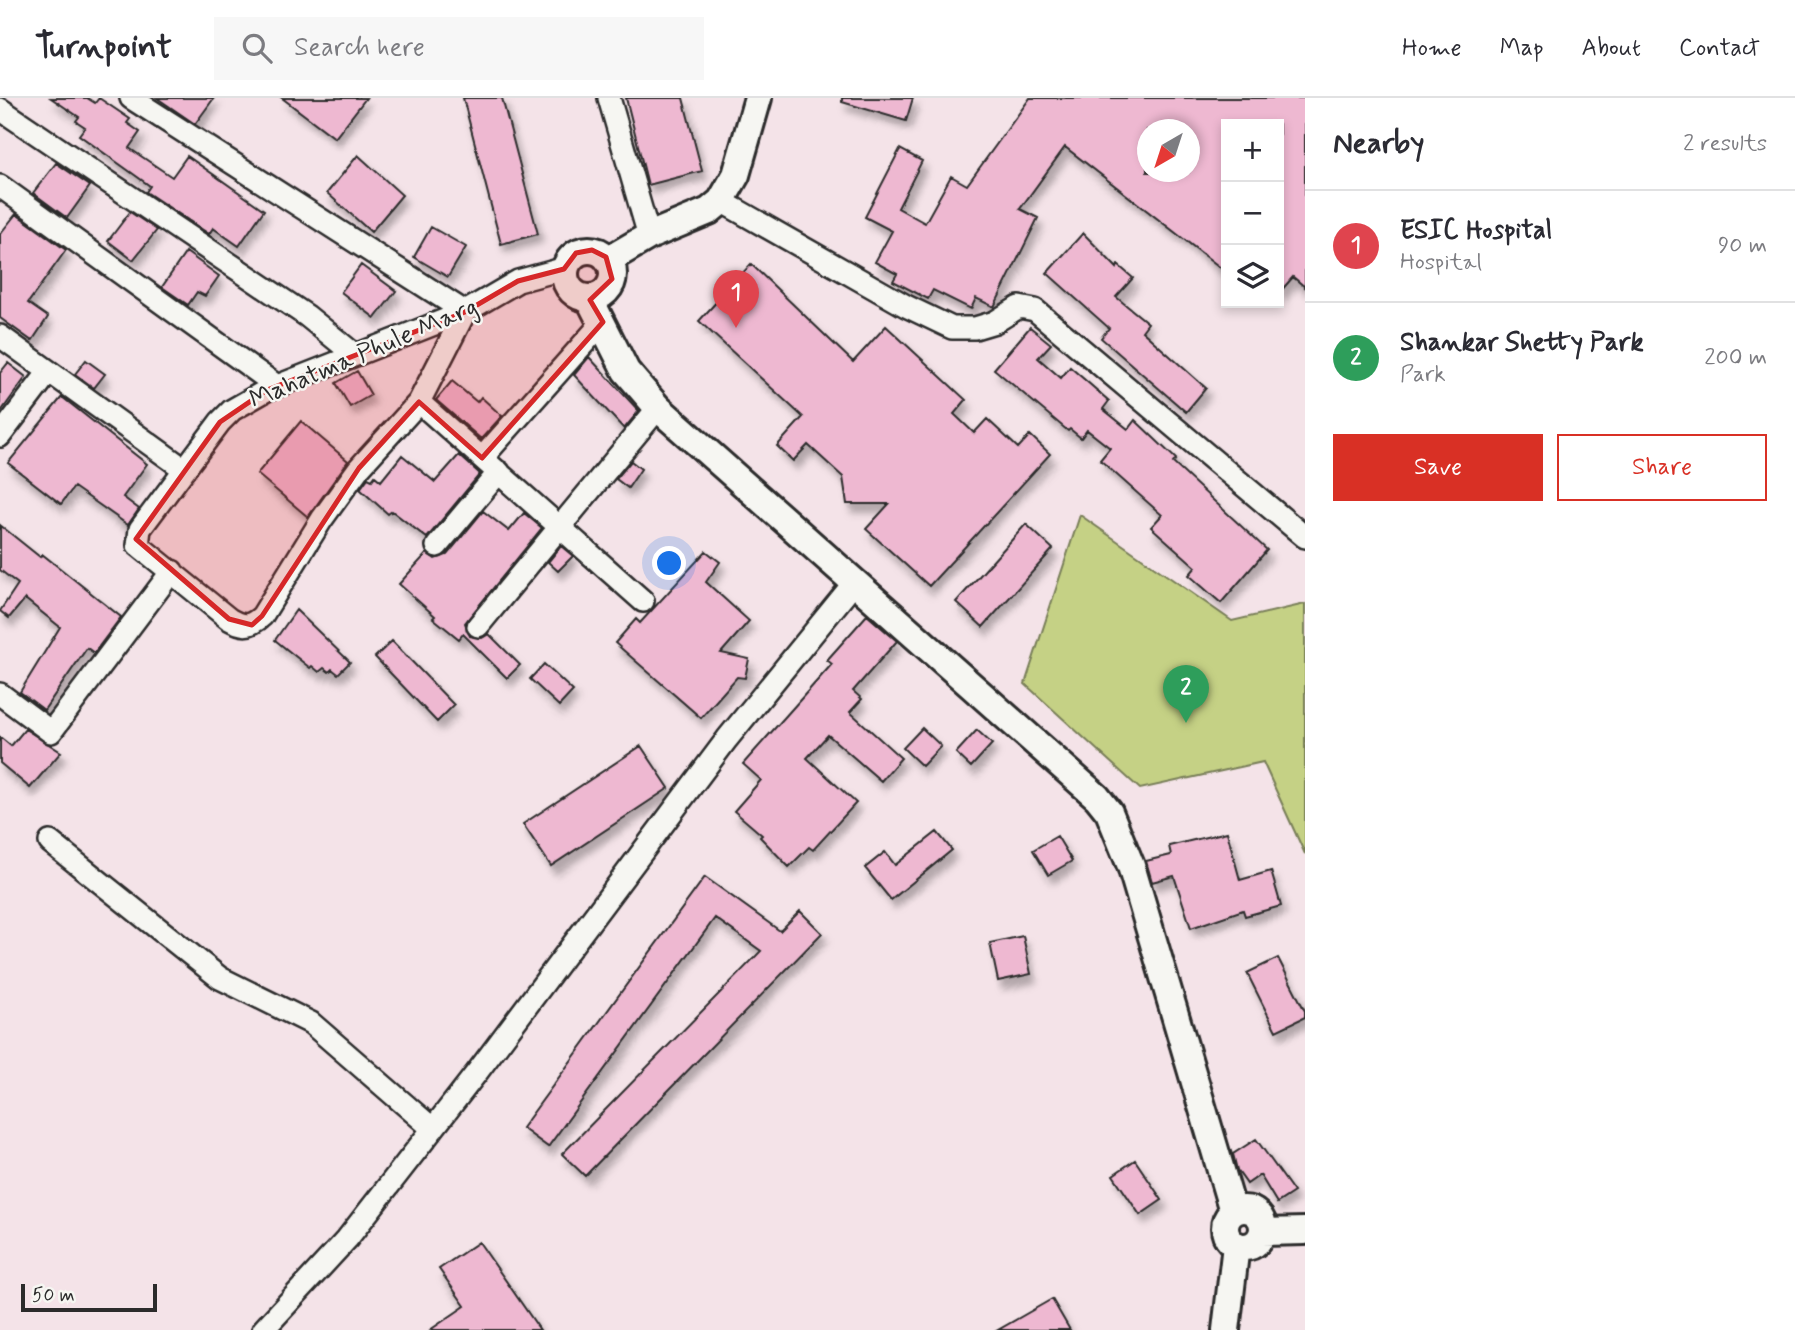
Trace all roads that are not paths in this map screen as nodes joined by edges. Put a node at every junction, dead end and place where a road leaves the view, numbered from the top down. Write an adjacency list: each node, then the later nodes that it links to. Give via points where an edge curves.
1 (131, 98): 11 (street)
2 (609, 98): 7 (street)
3 (758, 98): 6 (street, via 736,175)
4 (0, 108): 14 (street, via 307,316)
5 (0, 186): 16 (street)
6 (721, 201): 7 (street, via 709,211); 24 (street, via 953,328 995,322 1019,307 1035,310)
7 (649, 236): 8 (street)
8 (608, 260): 9 (street, via 599,252 584,250 570,258); 10 (street, via 612,271 609,286)
9 (566, 268): 10 (street, via 569,287); 11 (street, Mahatma Phule Marg, via 518,281)
10 (589, 298): 12 (street)
11 (465, 312): 14 (street, Mahatma Phule Marg); 17 (street)
12 (603, 322): 18 (street, via 626,371); 20 (street)
13 (0, 336): 15 (street)
14 (355, 355): 16 (street, Mahatma Phule Marg)
15 (48, 373): 19 (street); 21 (street)
16 (277, 386): 21 (street, Mahatma Phule Marg, via 232,410)
17 (419, 402): 20 (street); 26 (street, via 359,468 252,625 229,619)
18 (657, 408): 23 (street); 27 (street)
19 (0, 436)
20 (482, 458): 22 (street)
21 (184, 470): 26 (street, Mahatma Phule Marg, via 136,539)
22 (499, 472): 23 (street); 25 (street)
23 (560, 526): 28 (street); 29 (street)
24 (1305, 537)
25 (437, 546)
26 (172, 571): 30 (street, via 51,733)
27 (854, 583): 32 (street, via 727,739); 33 (street, via 1109,812 1131,866)
28 (643, 601)
29 (478, 626)
30 (0, 694)
31 (50, 842): 32 (street, via 220,978 311,1023)
32 (433, 1129): 37 (street, via 346,1239)
33 (1233, 1211): 34 (street, via 1253,1210 1261,1217); 36 (street, via 1225,1229)
34 (1264, 1231): 35 (street); 36 (street, via 1255,1244)
35 (1305, 1231)
36 (1236, 1245): 38 (street)
37 (263, 1330)
38 (1226, 1330)

